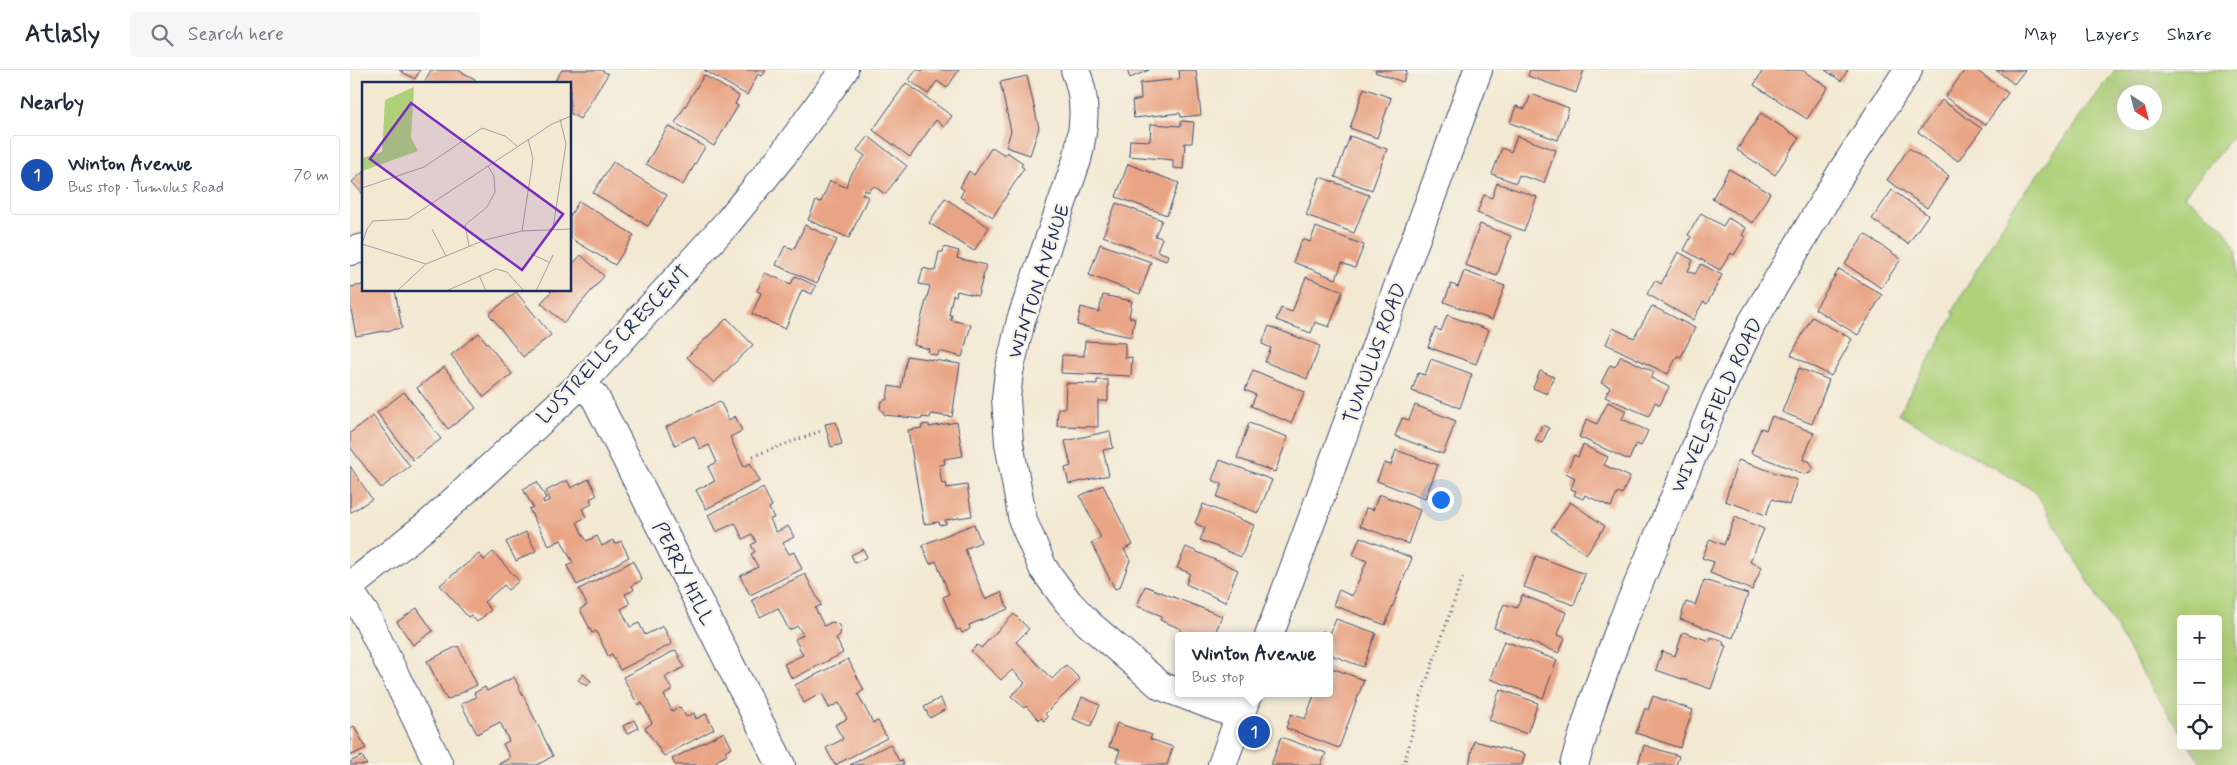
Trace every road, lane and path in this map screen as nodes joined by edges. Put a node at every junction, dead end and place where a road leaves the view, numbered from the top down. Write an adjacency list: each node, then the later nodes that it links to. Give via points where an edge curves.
1 (844, 70): 5 (street, LUSTRELLS CRESCENT, via 782,156 728,222)
2 (1075, 70): 12 (street, WINTON AVENUE, via 1082,91 1083,134 1077,160 1021,320 1006,398 1009,443 1023,521 1043,568 1089,624 1161,686)
3 (1478, 70): 11 (street, TUMULUS ROAD)
4 (1908, 70): 19 (street, WIVELSFIELD ROAD, via 1843,170 1744,340 1705,424 1622,623)
5 (581, 384): 9 (street, LUSTRELLS CRESCENT, via 431,522); 16 (street, PERRY HILL, via 595,398)
6 (821, 431): 7 (path)
7 (753, 456)
8 (1463, 576): 18 (path, via 1421,697)
9 (350, 586)
10 (350, 592): 15 (street, via 365,614)
11 (1270, 632)
12 (1175, 689)
13 (1209, 697): 14 (street, WINTON AVENUE)
14 (1244, 705): 17 (street)
15 (439, 765)
16 (781, 765)
17 (1222, 765)
18 (1404, 765)
19 (1574, 765)

